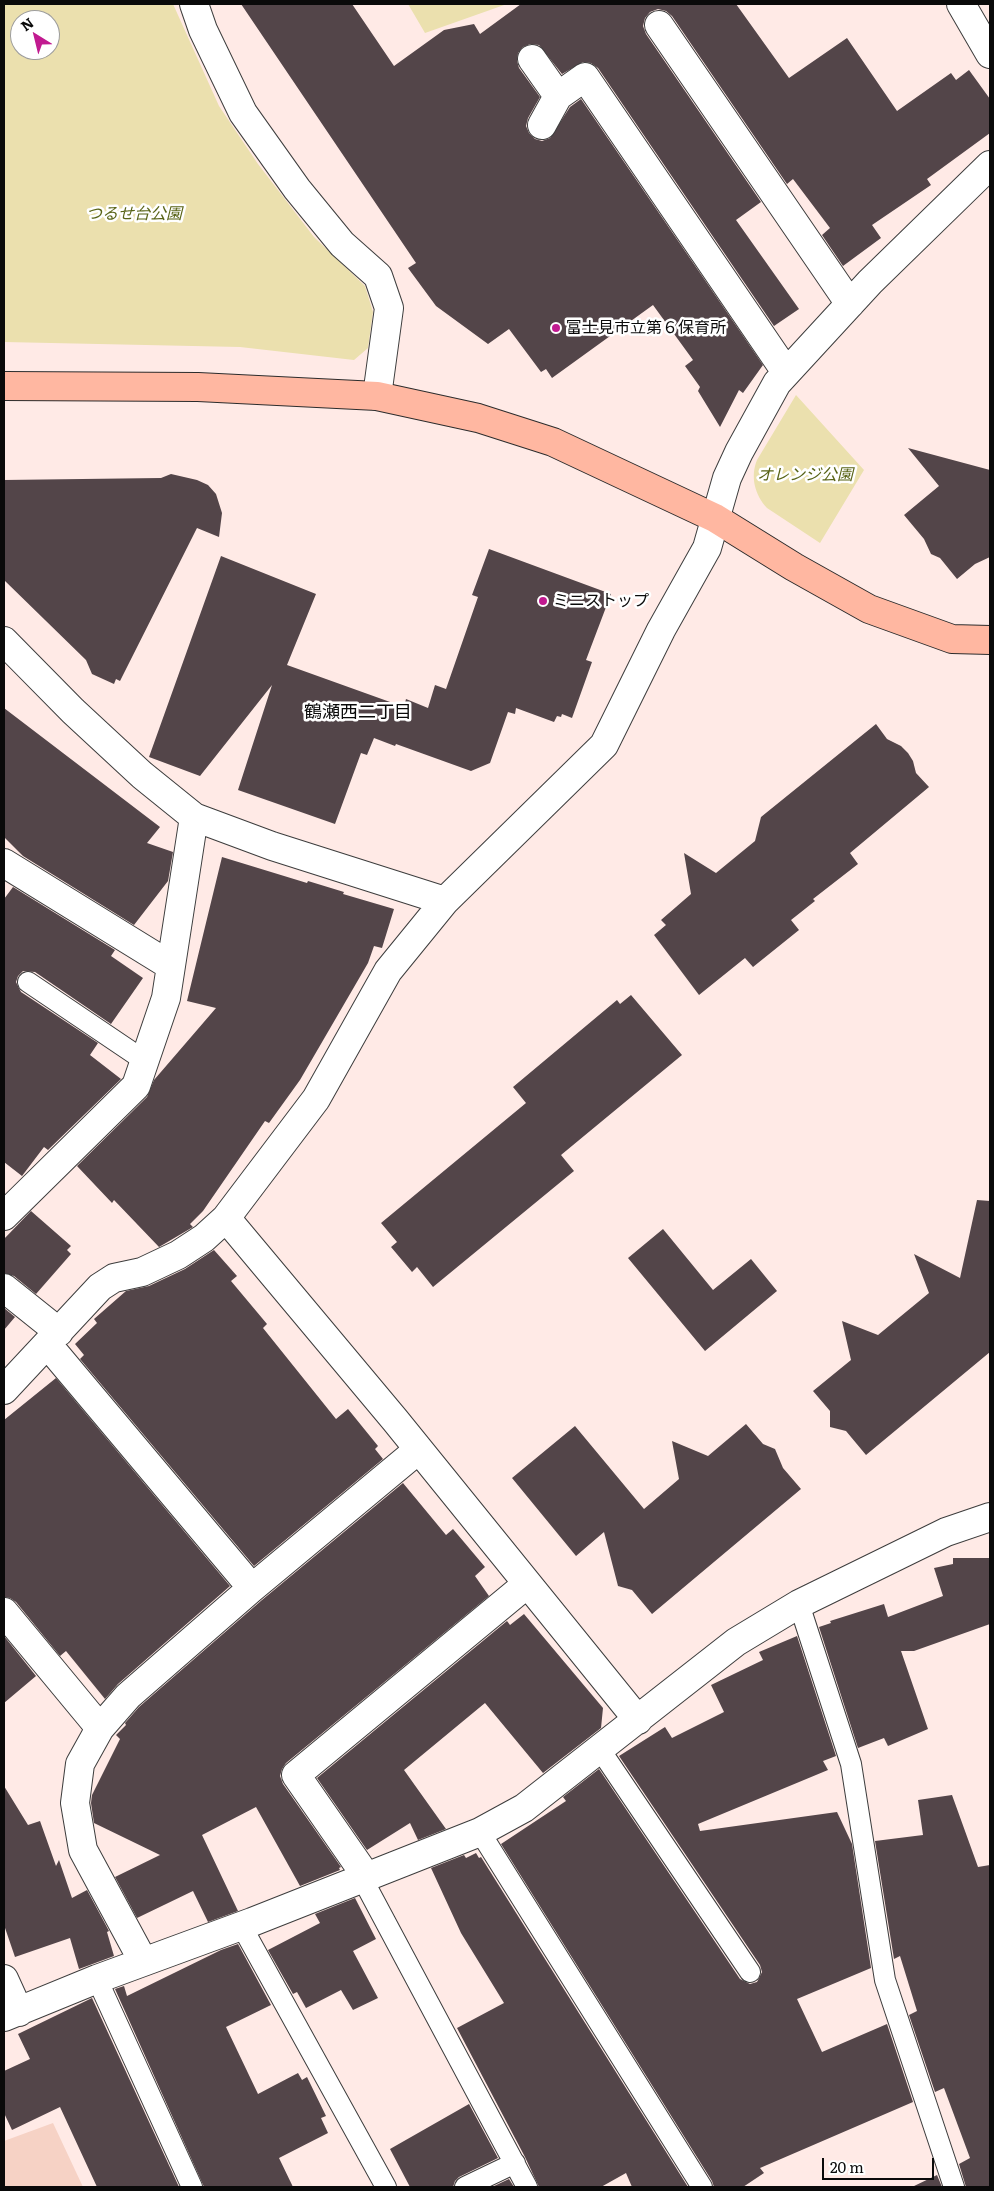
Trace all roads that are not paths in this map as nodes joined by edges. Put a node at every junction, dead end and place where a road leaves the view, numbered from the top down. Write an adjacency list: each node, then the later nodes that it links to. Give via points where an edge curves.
1 (194, 4): 12 (street, via 202,30 242,113 342,244 378,276 389,308)
2 (961, 4): 4 (street)
3 (659, 25): 9 (street)
4 (990, 54)
5 (532, 59): 6 (street)
6 (558, 96): 7 (street); 10 (street, via 585,77)
7 (542, 125)
8 (990, 165): 9 (street)
9 (850, 304): 10 (street)
10 (786, 372): 13 (street, via 739,452)
11 (4, 386): 12 (street, via 198,387)
12 (377, 396): 13 (street, via 478,418 553,442)
13 (715, 518): 14 (street, via 869,609 952,638); 18 (street, via 707,548 661,630 604,745)
14 (990, 640)
15 (4, 641): 16 (street, via 142,775)
16 (194, 817): 18 (street, via 272,846); 19 (street)
17 (4, 863): 19 (street)
18 (446, 901): 23 (street, via 388,971 316,1099)
19 (171, 966): 21 (street, via 166,998)
20 (28, 982): 21 (lane)
21 (145, 1061): 22 (street, via 136,1086)
22 (4, 1216)
23 (226, 1218): 25 (street, via 178,1255 142,1272 114,1278 100,1287); 27 (street)
24 (4, 1288): 25 (street)
25 (53, 1339): 26 (street); 30 (street)
26 (4, 1390)
27 (418, 1450): 29 (street); 30 (street)
28 (990, 1517): 31 (street, via 946,1532)
29 (527, 1584): 33 (street); 37 (street, via 296,1775)
30 (252, 1588): 34 (street, via 128,1696)
31 (799, 1604): 33 (street, via 736,1642); 50 (lane, via 851,1764 885,1980)
32 (4, 1612): 34 (street)
33 (638, 1720): 35 (street)
34 (100, 1728): 39 (street, via 80,1764 75,1803 82,1850)
35 (599, 1748): 36 (street, via 524,1808); 40 (lane)
36 (480, 1832): 37 (street); 49 (lane)
37 (364, 1877): 38 (street); 44 (lane)
38 (241, 1925): 39 (street); 46 (lane)
39 (143, 1961): 42 (street)
40 (750, 1972)
41 (4, 1979): 43 (street)
42 (97, 1979): 43 (street); 45 (lane)
43 (11, 2014)
44 (514, 2163): 47 (lane); 48 (lane)
45 (192, 2187)
46 (386, 2187)
47 (465, 2187)
48 (527, 2187)
49 (702, 2187)
50 (954, 2187)

